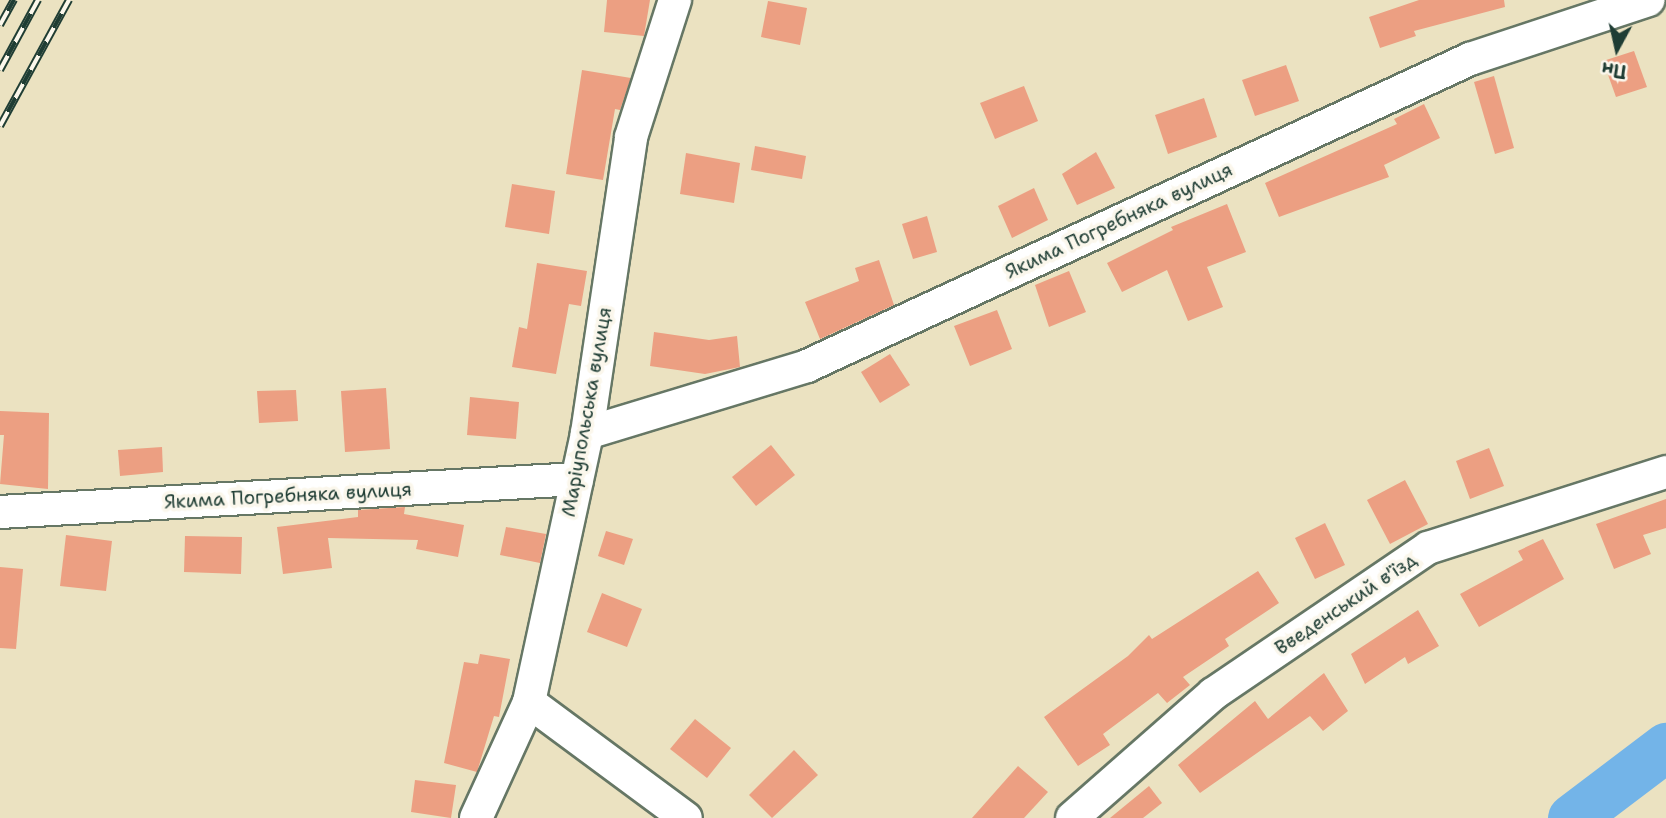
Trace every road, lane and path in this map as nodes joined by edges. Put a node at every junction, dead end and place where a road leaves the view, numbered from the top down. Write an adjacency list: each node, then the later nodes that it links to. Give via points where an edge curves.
1 (675, 0): 3 (street, Маріупольська вулиця, via 631,137)
2 (1648, 0): 3 (street, Якима Погребняка вулиця, via 1470,59 807,366)
3 (587, 433): 5 (street, Маріупольська вулиця)
4 (1666, 472): 10 (street, Введенський в'їзд, via 1428,548 1213,694)
5 (577, 479): 6 (street, Якима Погребняка вулиця); 7 (street, Маріупольська вулиця)
6 (0, 512)
7 (529, 702): 8 (street, Маріупольська вулиця); 9 (street)
8 (476, 818)
9 (686, 818)
10 (1072, 818)

